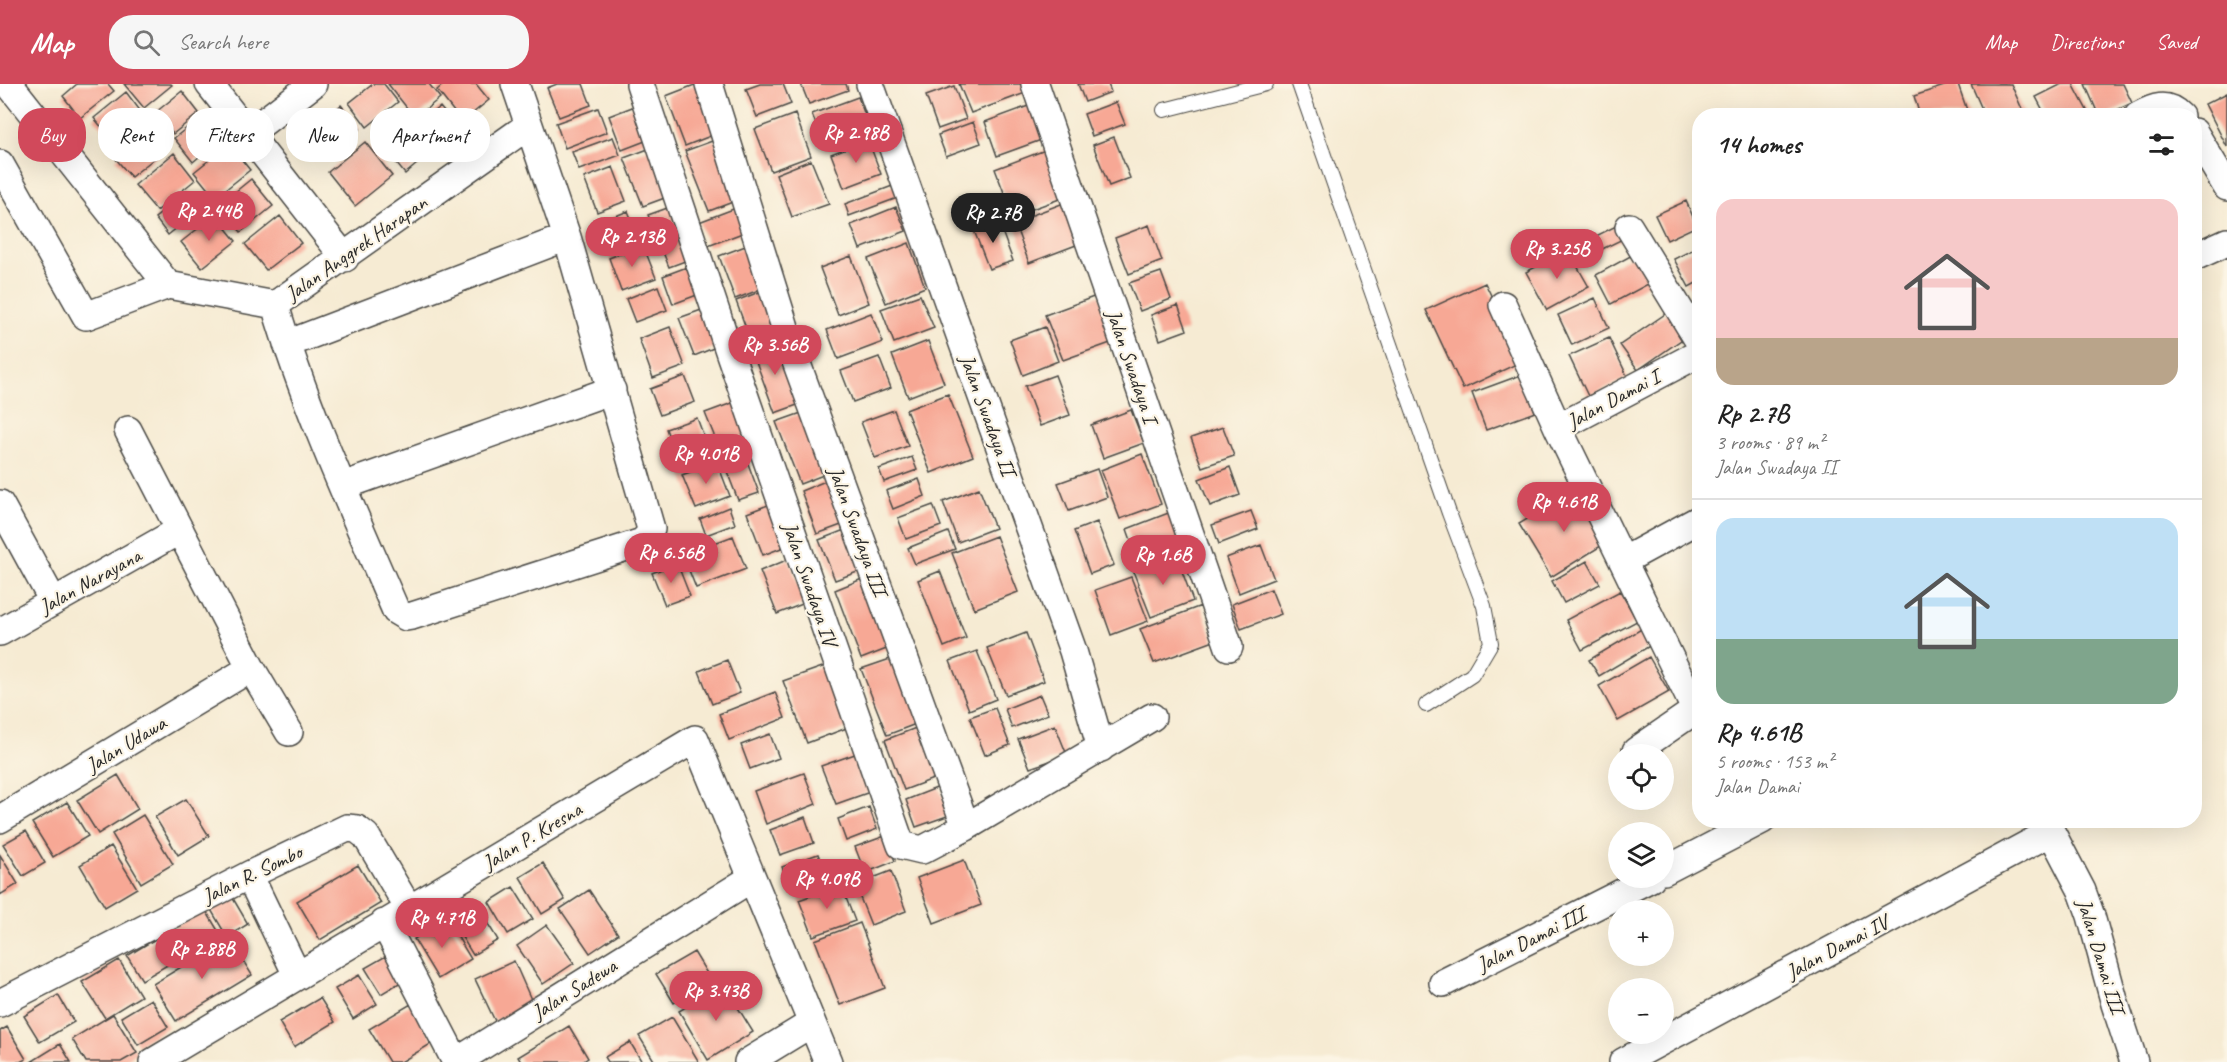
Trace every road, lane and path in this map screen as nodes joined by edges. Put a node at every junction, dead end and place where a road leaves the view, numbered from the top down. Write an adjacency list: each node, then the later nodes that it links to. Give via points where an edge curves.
1 (209, 84): 11 (street)
2 (313, 84): 15 (street)
3 (515, 84): 16 (street)
4 (640, 84): 52 (street, Jalan Swadaya IV, via 901,845 922,850)
5 (709, 84): 52 (street, Jalan Swadaya III, via 793,353)
6 (870, 84): 50 (street, Jalan Swadaya II, via 1073,651)
7 (1035, 84): 42 (street, Jalan Swadaya I)
8 (1266, 84): 14 (lane)
9 (1299, 84): 45 (lane, via 1484,606 1491,643 1472,675)
10 (7, 87): 26 (street)
11 (228, 108)
12 (2152, 108): 13 (street)
13 (2167, 108)
14 (1164, 110)
15 (274, 114)
16 (529, 125): 22 (street); 25 (street, Jalan Anggrek Harapan)
17 (2202, 145): 20 (street)
18 (270, 162): 25 (street)
19 (0, 164): 26 (street, via 86,316)
20 (2227, 187)
21 (1629, 227): 29 (street)
22 (567, 237): 30 (street); 32 (street)
23 (2227, 242): 24 (street)
24 (2202, 253)
25 (345, 258): 27 (street, Jalan Anggrek Harapan)
26 (168, 285): 27 (street, Jalan Anggrek Harapan)
27 (275, 305): 30 (street)
28 (1503, 305): 33 (street)
29 (1692, 330)
30 (287, 344): 35 (street)
31 (1692, 357): 33 (street, Jalan Damai I)
32 (612, 390): 35 (street); 35 (street, via 651,529 642,542 610,554 406,617 396,611)
33 (1558, 429): 39 (street)
34 (128, 430): 38 (street)
35 (343, 486)
36 (0, 504): 40 (street)
37 (1692, 523): 39 (street)
38 (180, 530): 40 (street, Jalan Narayana); 43 (street)
39 (1623, 561): 44 (street)
40 (53, 601): 41 (street, Jalan Narayana)
41 (0, 632)
42 (1229, 647)
43 (251, 668): 48 (street); 51 (street, Jalan Udawa)
44 (1692, 698)
45 (1426, 705)
46 (1692, 712): 49 (street)
47 (1152, 717): 50 (street)
48 (288, 732)
49 (1646, 744)
50 (1101, 748): 52 (street)
51 (0, 819)
52 (966, 827)
53 (1747, 828): 56 (street)
54 (2044, 828): 70 (street, Jalan Damai IV)
55 (2049, 828): 71 (street, Jalan Damai III, via 2082,891)
56 (1674, 866)
57 (249, 875): 60 (street, Jalan R. Sombo, via 347,828 357,829 366,836); 62 (street); 64 (street, Jalan R. Sombo)
58 (752, 878): 60 (street, Jalan P. Kresna, via 695,739); 65 (street); 67 (street, Jalan Sadewa)
59 (1631, 888): 63 (street, Jalan Damai III)
60 (409, 909): 61 (street, Jalan P. Kresna)
61 (384, 923): 62 (street, Jalan P. Kresna); 67 (street)
62 (297, 975): 66 (street, Jalan P. Kresna)
63 (1443, 983)
64 (0, 1003)
65 (812, 1023): 68 (street); 69 (street)
66 (153, 1062)
67 (456, 1062)
68 (748, 1062)
69 (828, 1062)
70 (1623, 1062)
71 (2134, 1062)

